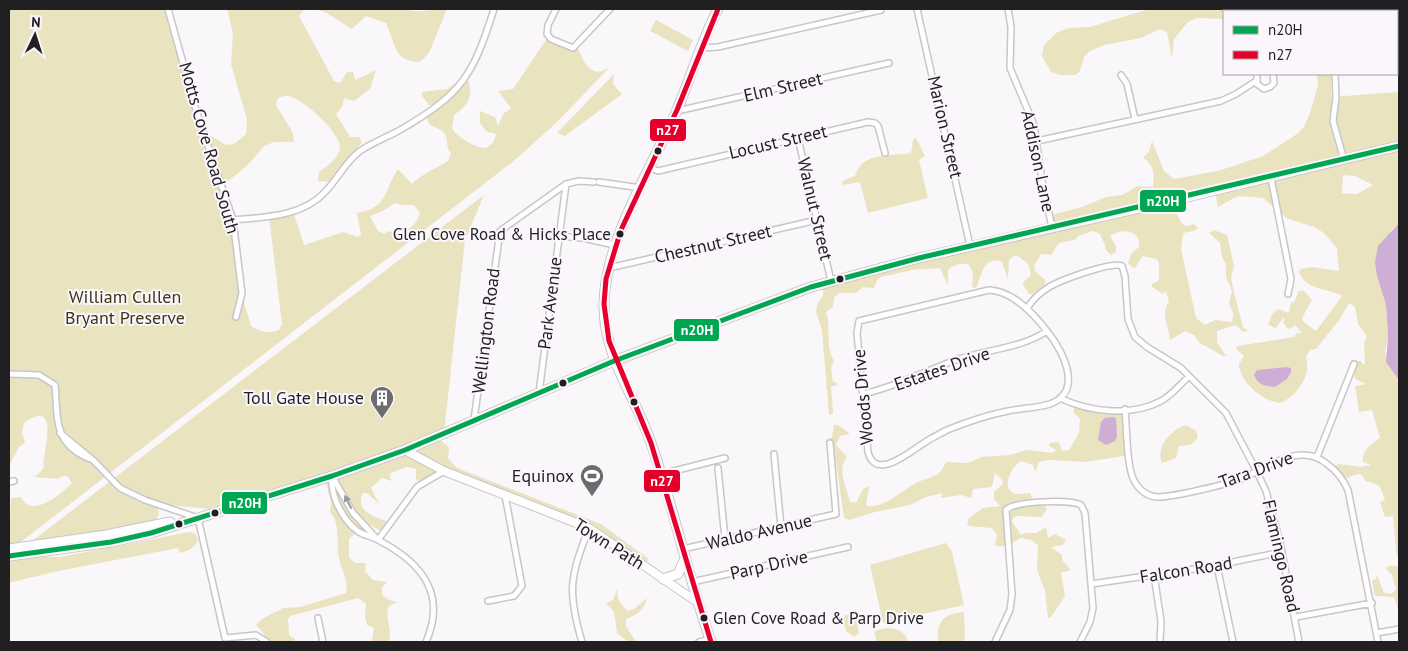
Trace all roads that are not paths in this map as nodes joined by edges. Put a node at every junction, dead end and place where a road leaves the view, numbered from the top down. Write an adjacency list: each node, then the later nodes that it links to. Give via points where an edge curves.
1 (168, 9): 27 (street, Motts Cove Road South, via 196,110)
2 (494, 9): 27 (street, via 476,62 460,85 438,104 409,125 358,152 325,192 309,204 286,213)
3 (556, 9): 4 (street, via 546,30 548,36 571,48 575,48)
4 (610, 9)
5 (718, 9): 9 (main road)
6 (918, 9): 32 (street, Marion Street)
7 (1008, 9): 19 (street, Addison Lane, via 1010,68 1031,116)
8 (880, 10): 9 (street, via 718,47)
9 (700, 48): 16 (main road)
10 (889, 63): 16 (street, Elm Street)
11 (1121, 75): 17 (street, via 1127,84)
12 (1257, 75): 15 (street)
13 (1273, 75): 15 (street, via 1274,83 1268,89 1259,86)
14 (1334, 75): 22 (street, via 1333,121)
15 (1256, 80): 17 (street, via 1221,101)
16 (676, 111): 23 (main road)
17 (1135, 119): 19 (street)
18 (798, 138): 21 (street, Locust Street, via 870,122 878,126); 23 (street, Locust Street, via 658,171); 28 (street, Walnut Street)
19 (1037, 141): 29 (street, Addison Lane)
20 (1399, 146): 22 (main road)
21 (885, 153)
22 (1344, 160): 24 (main road)
23 (650, 168): 26 (main road)
24 (1271, 178): 29 (main road); 35 (street, via 1291,279)
25 (566, 184): 26 (street, via 579,181); 30 (street, Park Avenue); 47 (street, Wellington Road, via 499,233)
26 (641, 188): 31 (main road)
27 (233, 220): 37 (street, Motts Cove Road South, via 242,293)
28 (817, 220): 33 (street, Chestnut Street); 34 (street, Walnut Street)
29 (1052, 227): 32 (main road)
30 (559, 236): 31 (street); 43 (street, Park Avenue)
31 (615, 245): 33 (main road)
32 (970, 246): 34 (main road)
33 (608, 268): 39 (main road, via 604,312)
34 (831, 281): 39 (main road, via 762,303)
35 (1288, 294)
36 (1027, 308): 38 (street, Woods Drive); 42 (street, Flamingo Road, via 1051,286 1106,266 1120,265 1125,271 1128,319 1135,337); 44 (street, Woods Drive, via 1008,296 989,290 860,320 857,333)
37 (236, 317)
38 (1047, 331): 44 (street, Estates Drive, via 1026,343 958,359 894,386); 45 (street, Woods Drive, via 1058,346 1069,376)
39 (614, 361): 43 (main road); 56 (main road, via 650,439)
40 (1354, 364): 51 (street)
41 (9, 374): 59 (street, via 39,375 55,385 60,433 93,460 115,484 130,494)
42 (1189, 376): 46 (street, via 1159,402); 55 (street, Flamingo Road, via 1231,419)
43 (539, 393): 47 (main road)
44 (863, 394): 45 (street, Woods Drive, via 868,455 880,465 888,464 927,440 971,420 1040,406)
45 (1060, 398): 46 (street, via 1091,410)
46 (1125, 409): 55 (street, Tara Drive, via 1131,474 1136,485 1149,495 1171,496 1228,483)
47 (474, 420): 49 (main road)
48 (830, 443): 60 (street, Waldo Avenue, via 836,514)
49 (405, 450): 54 (street, Town Path); 57 (main road)
50 (774, 454): 60 (street)
51 (1317, 457): 55 (street, Tara Drive, via 1290,456); 77 (street, Tara Drive, via 1337,472 1348,490)
52 (725, 458): 56 (street)
53 (718, 468): 62 (street)
54 (444, 471): 58 (street, Town Path); 63 (street, via 417,488)
55 (1257, 472): 67 (street, Flamingo Road, via 1266,491)
56 (662, 474): 66 (main road)
57 (332, 476): 59 (main road); 63 (street, one-way to 57, via 353,513); 63 (street, via 333,493 344,514 358,531)
58 (505, 494): 61 (street, Town Path); 75 (street, via 522,586 520,592 512,597)
59 (198, 518): 65 (main road); 68 (main road, via 110,542); 83 (street, via 225,638 256,636)
60 (781, 527): 62 (street, Waldo Avenue)
61 (589, 528): 72 (street, Town Path); 86 (street, via 571,586 574,615)
62 (725, 539): 66 (street, Waldo Avenue)
63 (378, 540): 85 (street, via 411,560 429,585 434,614)
64 (848, 547): 73 (street, Parp Drive)
65 (9, 549)
66 (682, 550): 69 (main road)
67 (1282, 552): 70 (street, Falcon Road); 78 (street, Flamingo Road)
68 (9, 556)
69 (685, 559): 72 (main road, via 678,574); 73 (main road)
70 (1217, 566): 71 (street, Falcon Road); 91 (street)
71 (1154, 575): 74 (street, Falcon Road); 90 (street, via 1161,621)
72 (663, 579): 76 (street, Town Path)
73 (691, 582): 76 (main road)
74 (1090, 584): 88 (street, via 1085,513 1081,505 1067,501 1016,505 1007,509 1010,610); 89 (street, via 1092,615)
75 (488, 601)
76 (697, 602): 82 (main road)
77 (1372, 604): 78 (street); 81 (street, Tara Drive)
78 (1296, 617): 92 (street, Flamingo Road)
79 (318, 618): 84 (street)
80 (1399, 629): 81 (street)
81 (1377, 633): 93 (street, Tara Drive)
82 (710, 640): 87 (street)
83 (267, 642)
84 (323, 642)
85 (426, 642)
86 (582, 642)
87 (699, 642)
88 (995, 642)
89 (1080, 642)
90 (1160, 642)
91 (1232, 642)
92 (1299, 642)
93 (1378, 642)

